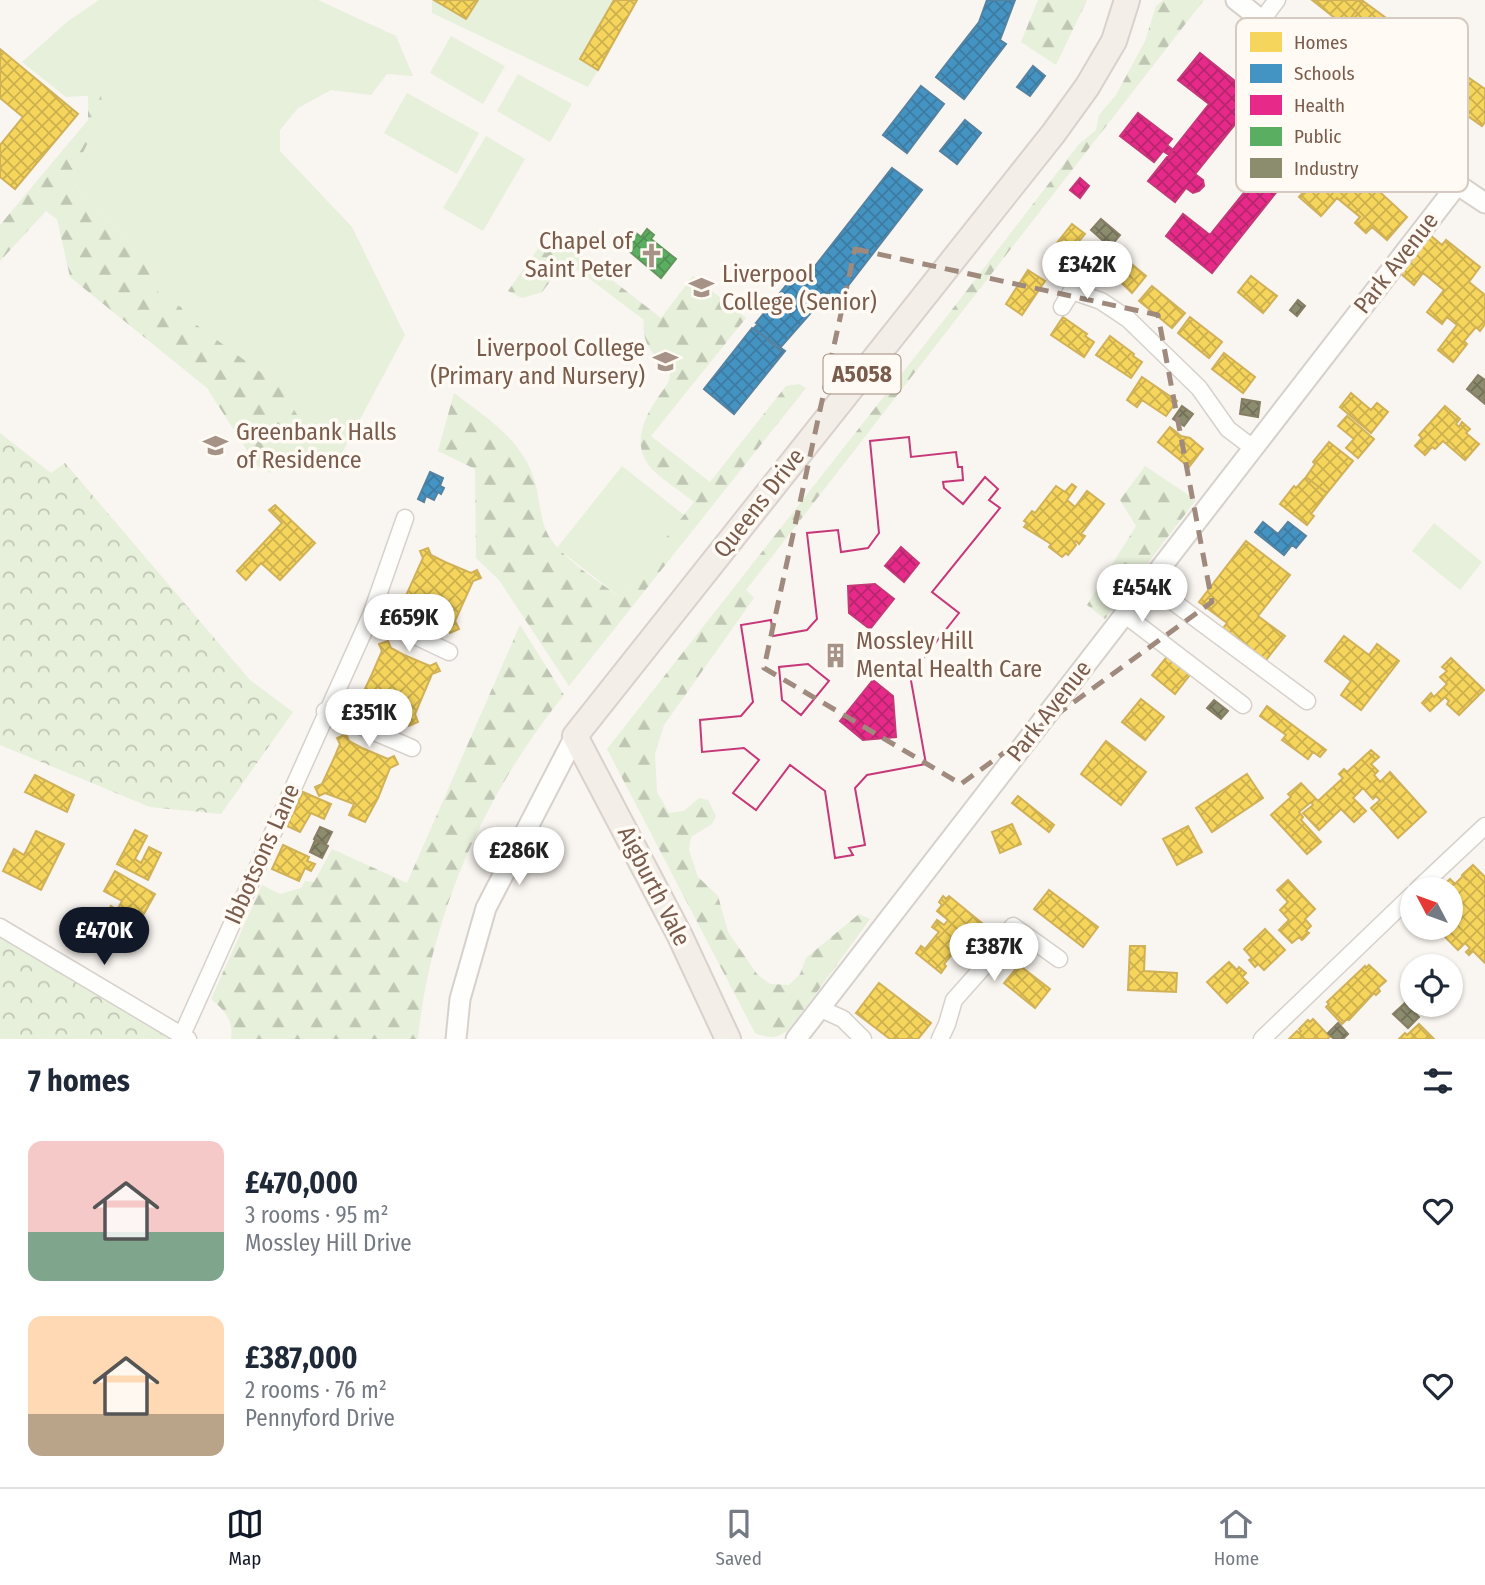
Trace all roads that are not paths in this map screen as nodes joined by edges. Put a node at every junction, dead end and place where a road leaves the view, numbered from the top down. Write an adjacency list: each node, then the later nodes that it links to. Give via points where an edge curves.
1 (1127, 0): 21 (main road, Queens Drive / A5058, via 1114,41 1053,134)
2 (1236, 0): 4 (street)
3 (1276, 0): 5 (street)
4 (1257, 18)
5 (1263, 18)
6 (1452, 192): 12 (street, Park Avenue)
7 (1468, 192): 8 (street)
8 (1485, 203)
9 (1081, 276): 10 (street)
10 (1072, 291): 11 (street); 12 (street, via 1101,301 1128,319 1199,388 1228,429)
11 (1062, 307)
12 (1253, 447): 14 (street, Park Avenue)
13 (405, 518): 16 (street, Ibbotsons Lane)
14 (1148, 583): 15 (street, Park Avenue); 18 (street)
15 (1124, 614): 19 (street); 28 (street, Park Avenue)
16 (371, 615): 17 (street); 20 (street, Ibbotsons Lane)
17 (449, 652)
18 (1307, 701)
19 (1243, 705)
20 (326, 711): 22 (street); 29 (street, Ibbotsons Lane)
21 (575, 736): 30 (street, Queens Drive, via 486,908 460,999); 31 (main road, Aigburth Vale, via 680,936)
22 (412, 748)
23 (1485, 826): 24 (street)
24 (1431, 877)
25 (1400, 907): 35 (street)
26 (0, 927): 29 (street)
27 (1059, 959): 34 (street, via 1013,926 954,1000)
28 (819, 1008): 32 (street, Park Avenue); 33 (street, via 843,1019)
29 (185, 1037)
30 (457, 1039)
31 (728, 1039)
32 (796, 1039)
33 (863, 1039)
34 (940, 1039)
35 (1262, 1039)

